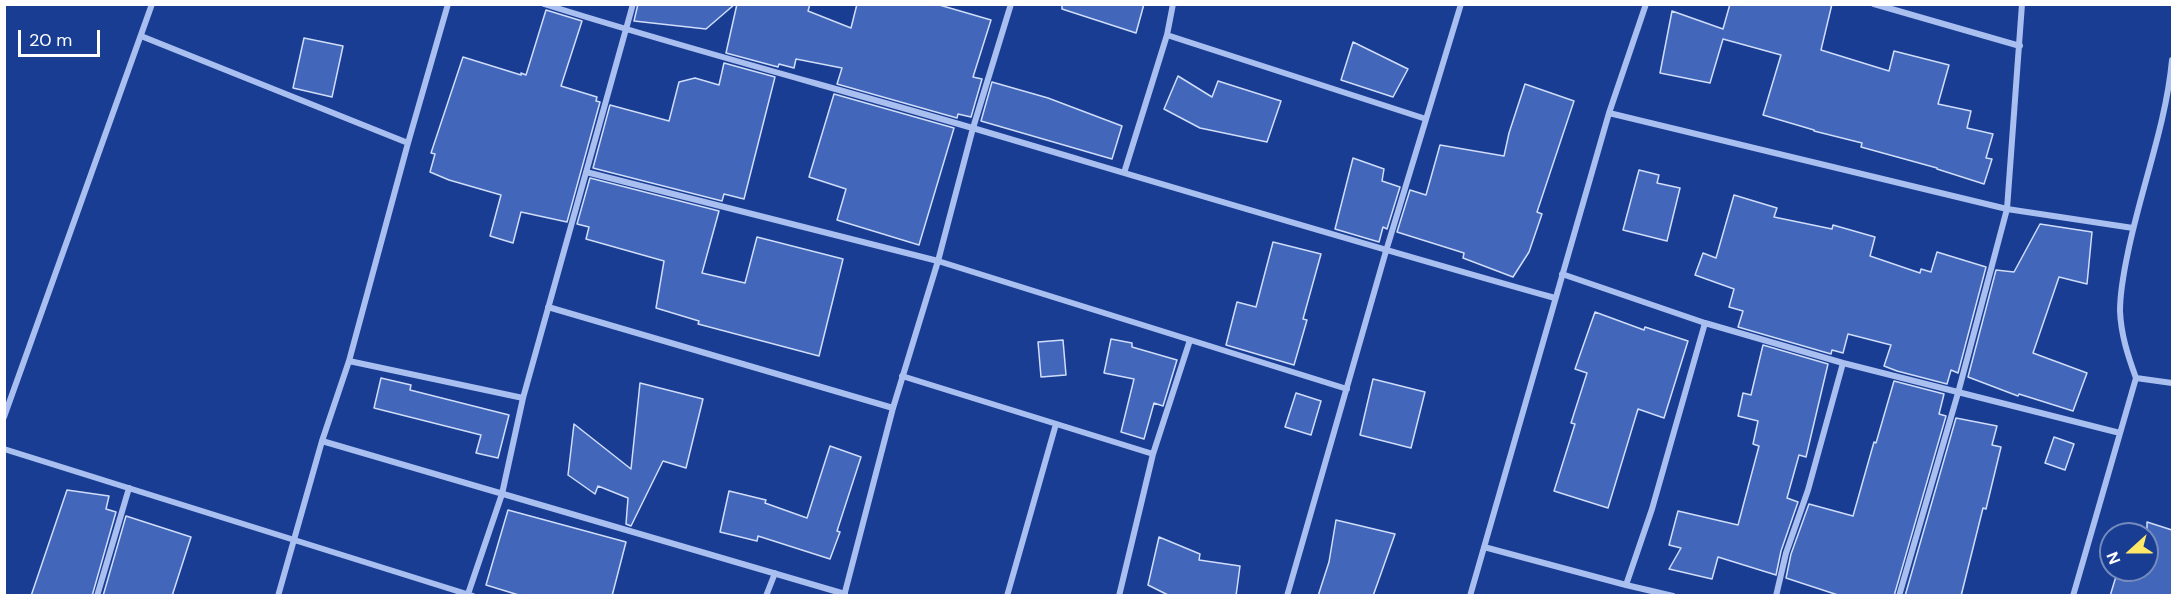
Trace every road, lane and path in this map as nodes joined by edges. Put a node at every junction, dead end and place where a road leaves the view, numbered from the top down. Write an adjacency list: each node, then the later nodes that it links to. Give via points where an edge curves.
1 (152, 4): 13 (street)
2 (448, 4): 19 (street)
3 (544, 4): 11 (street)
4 (633, 4): 11 (street)
5 (1011, 4): 18 (street)
6 (1173, 4): 12 (street)
7 (1461, 4): 17 (street)
8 (1646, 4): 16 (street)
9 (1874, 4): 14 (street)
10 (2022, 4): 14 (street)
11 (626, 30): 18 (street); 20 (street)
12 (1167, 35): 17 (street); 21 (street)
13 (141, 36): 19 (street); 40 (street)
14 (2020, 46): 22 (street)
15 (2172, 60): 23 (street, via 2165,110)
16 (1609, 113): 22 (street); 26 (street)
17 (1426, 119): 24 (street)
18 (973, 128): 21 (street); 25 (street)
19 (408, 143): 31 (street)
20 (586, 172): 25 (street); 28 (street)
21 (1124, 173): 24 (street)
22 (2007, 209): 23 (street); 37 (street)
23 (2133, 228): 34 (street, via 2120,310 2124,345)
24 (1386, 251): 27 (street); 36 (street)
25 (938, 261): 30 (street); 33 (street)
26 (1562, 274): 27 (street); 29 (street)
27 (1555, 298): 49 (street)
28 (548, 307): 38 (street); 39 (street)
29 (1705, 323): 32 (street); 51 (street)
30 (1190, 340): 36 (street); 45 (street)
31 (350, 361): 38 (street); 43 (street)
32 (1843, 363): 37 (street); 62 (street)
33 (902, 376): 39 (street); 41 (street)
34 (2136, 378): 35 (street); 42 (street)
35 (2172, 383)
36 (1347, 389): 59 (street)
37 (1958, 393): 42 (street); 63 (street)
38 (522, 398): 47 (street)
39 (892, 408): 53 (street)
40 (4, 417)
41 (1056, 424): 45 (street); 58 (street)
42 (2120, 433): 64 (street)
43 (322, 441): 47 (street); 48 (street)
44 (4, 449): 46 (street)
45 (1153, 454): 54 (street)
46 (129, 488): 48 (street); 55 (street)
47 (502, 494): 50 (street); 52 (street)
48 (294, 540): 52 (street); 56 (street)
49 (1484, 547): 51 (street); 60 (street)
50 (775, 573): 53 (street); 57 (street)
51 (1626, 585): 61 (street)
52 (471, 595)
53 (844, 595)
54 (1120, 595)
55 (97, 596)
56 (278, 596)
57 (766, 596)
58 (1007, 596)
59 (1287, 596)
60 (1470, 596)
61 (1673, 596)
62 (1776, 596)
63 (1899, 596)
64 (2073, 596)

